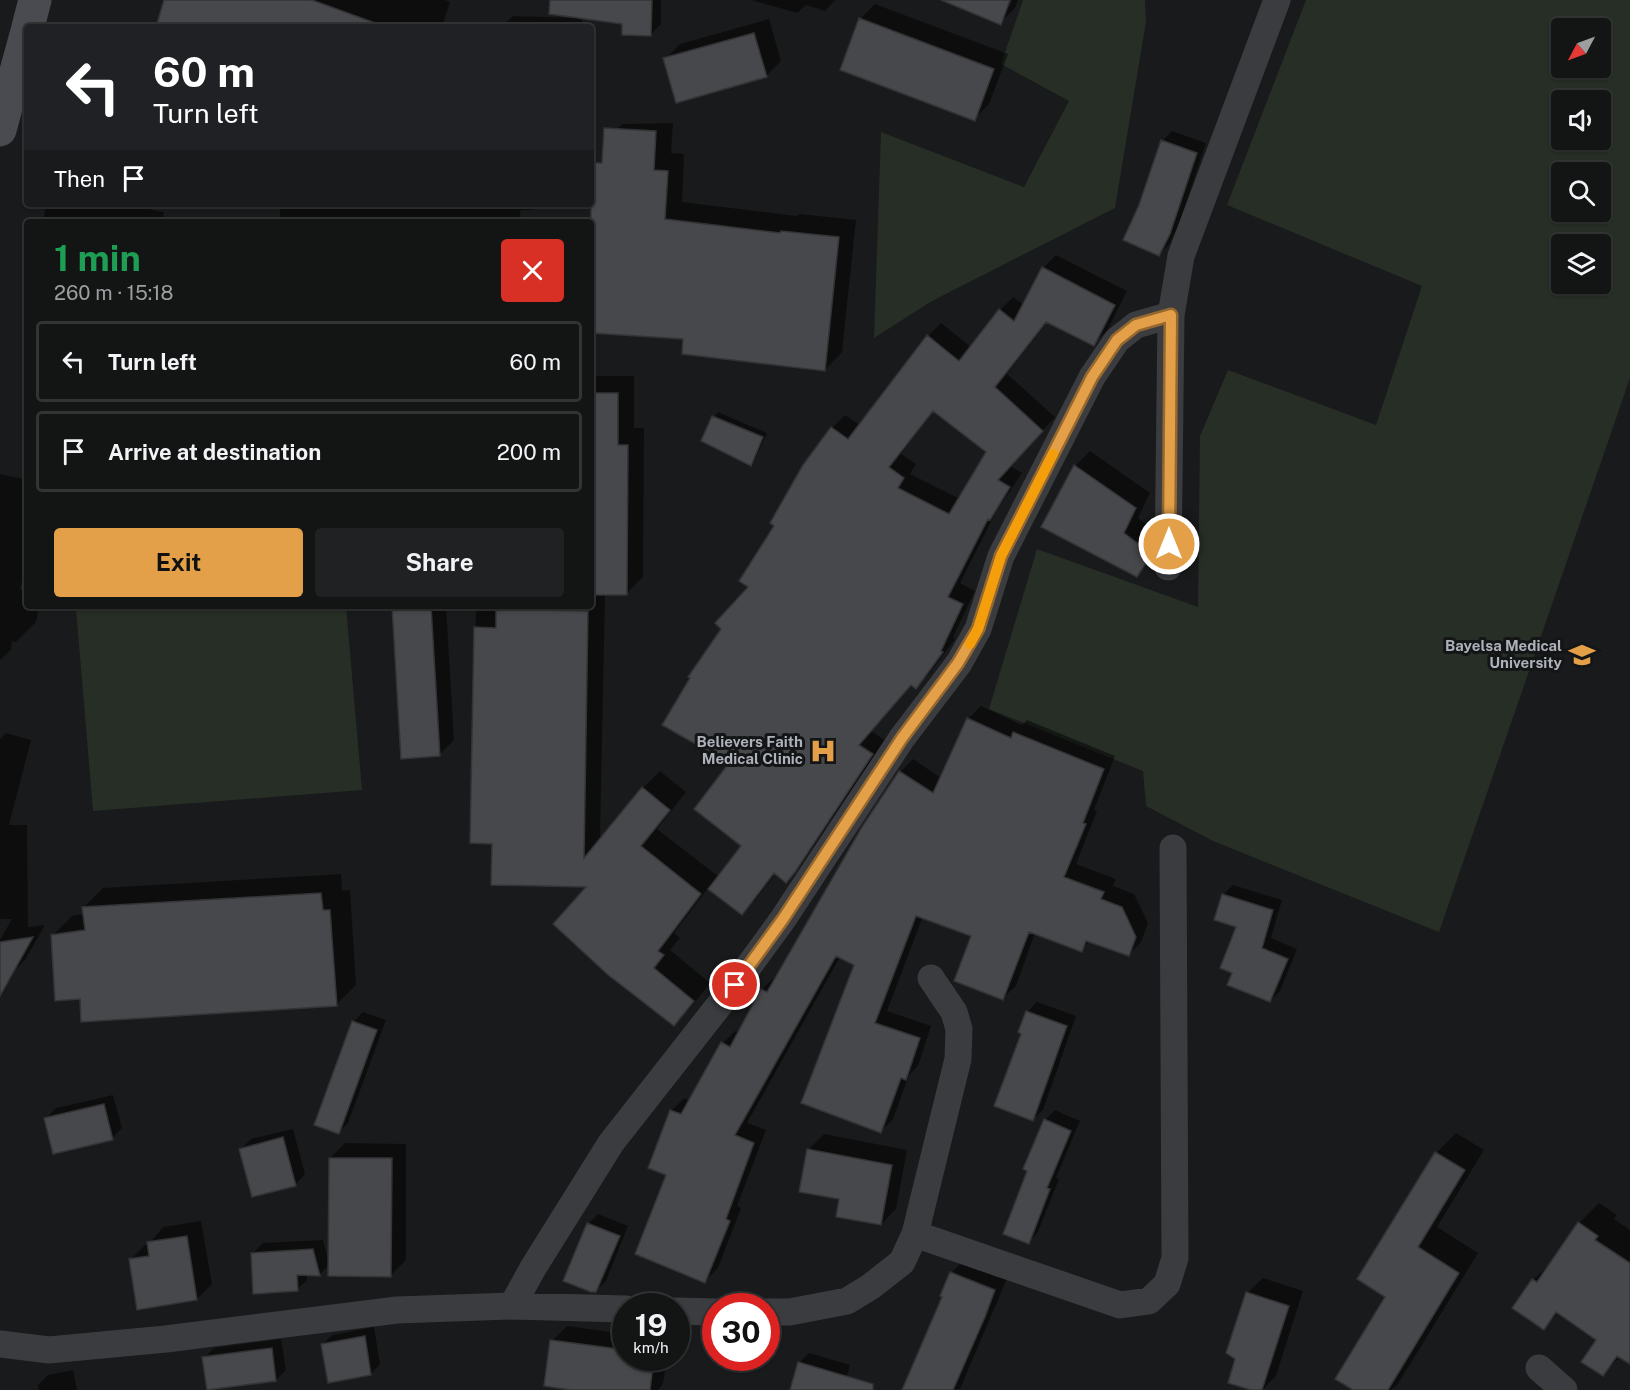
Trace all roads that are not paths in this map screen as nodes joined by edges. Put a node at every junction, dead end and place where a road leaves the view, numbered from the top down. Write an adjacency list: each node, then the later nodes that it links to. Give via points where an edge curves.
1 (35, 0): 3 (main road)
2 (1277, 0): 6 (street, via 1181,256)
3 (29, 24)
4 (24, 43): 5 (main road)
5 (0, 130)
6 (1171, 315): 7 (street); 11 (street, via 1136,325 1117,340 1092,377 1001,556 978,629 958,663 902,738 783,919 611,1143)
7 (1168, 567)
8 (1173, 848): 10 (street, via 1175,1258 1167,1284 1149,1301 1120,1305)
9 (932, 978): 10 (street, via 954,1012 959,1029 958,1059)
10 (915, 1234): 13 (street, via 902,1262 847,1301)
11 (512, 1306): 12 (street); 14 (street, via 397,1310 49,1350)
12 (612, 1309)
13 (780, 1312)
14 (0, 1344)
15 (1539, 1368): 16 (street)
16 (1564, 1390)

